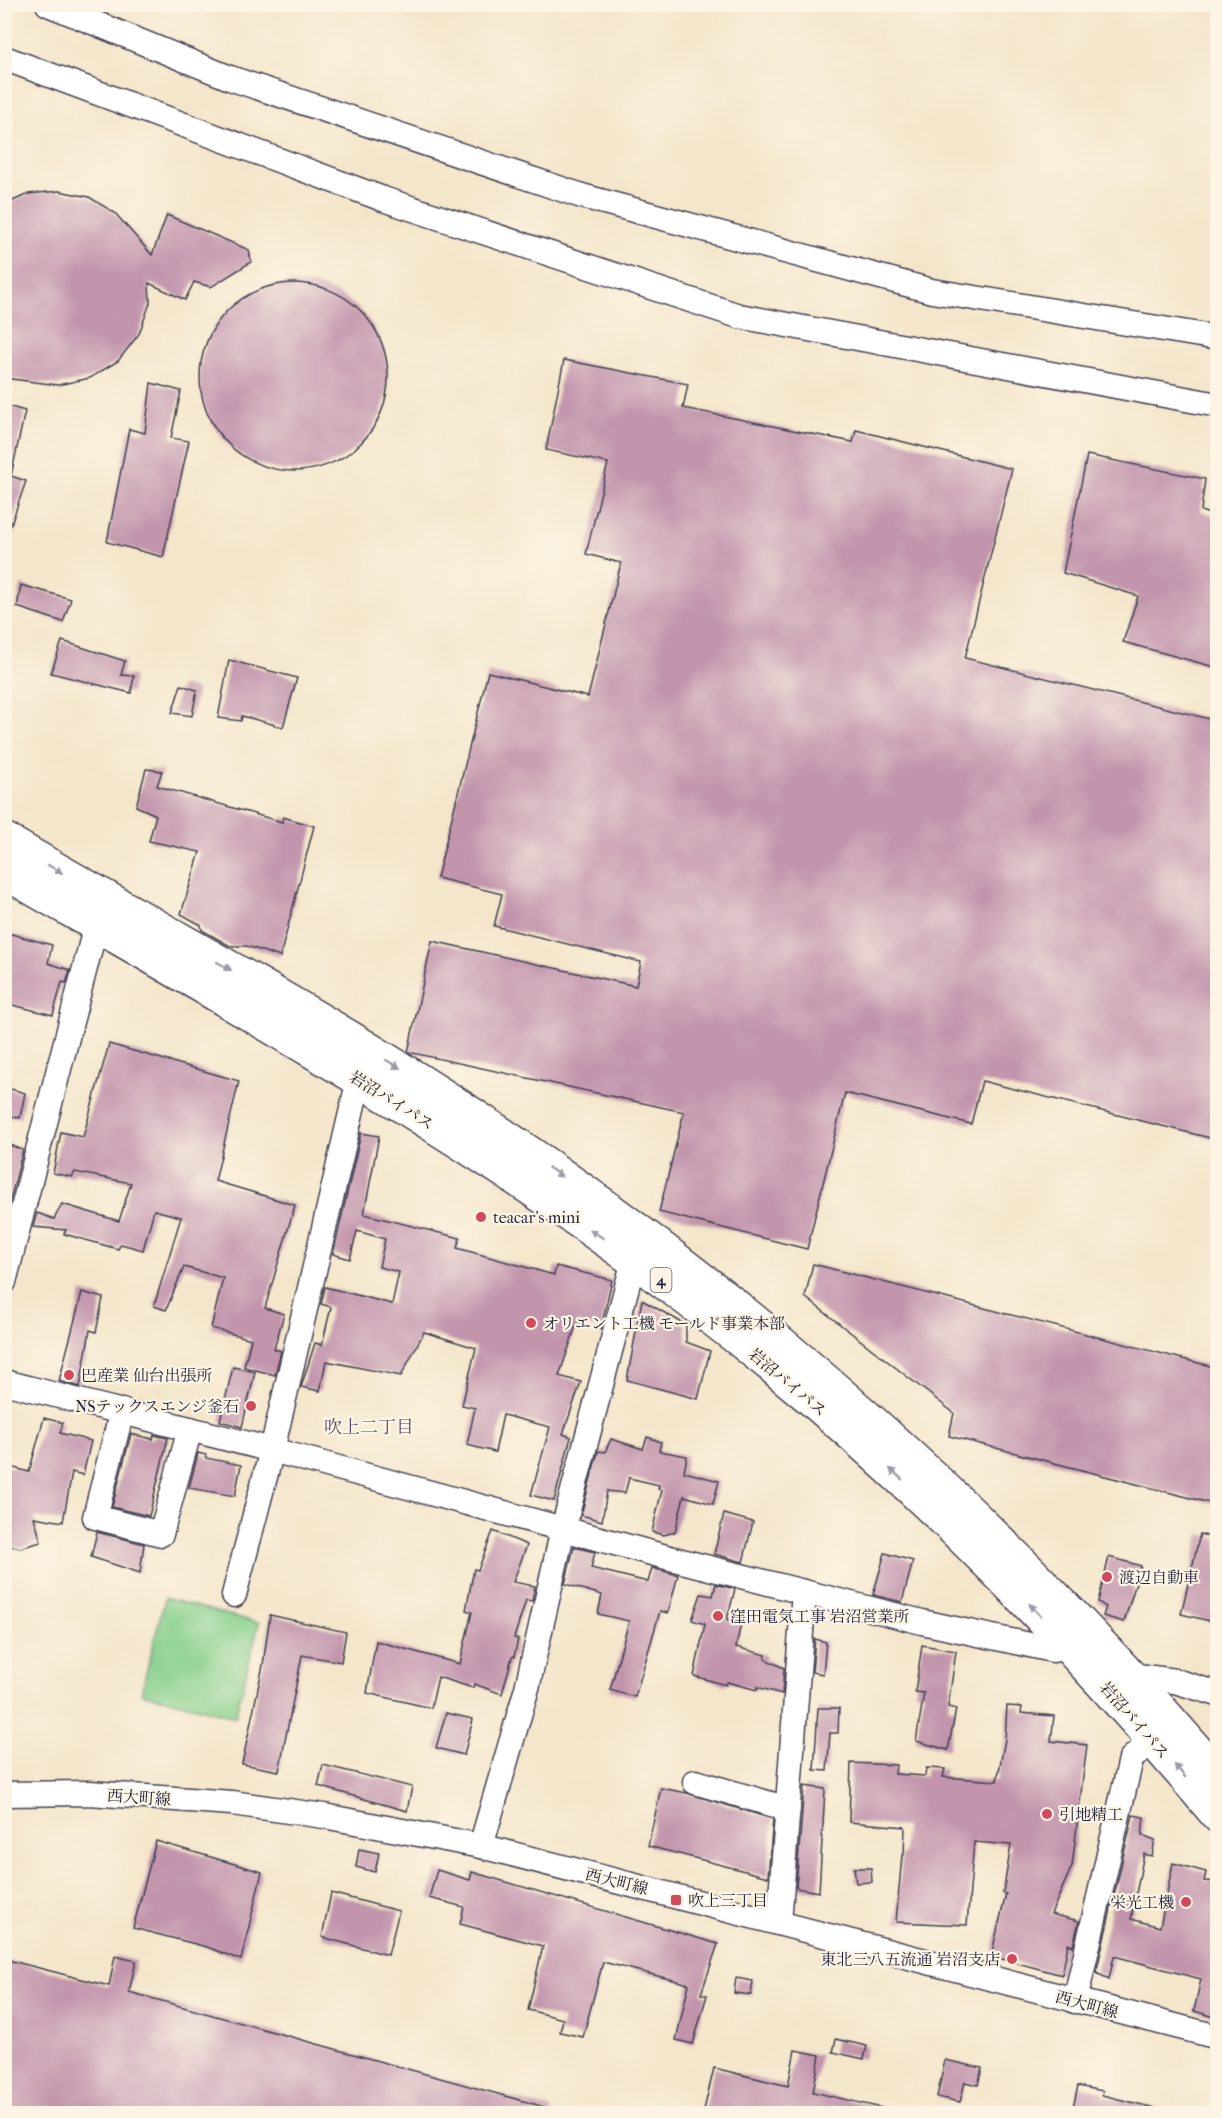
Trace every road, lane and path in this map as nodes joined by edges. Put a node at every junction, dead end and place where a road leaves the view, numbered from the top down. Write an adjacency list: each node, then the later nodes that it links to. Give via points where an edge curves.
1 (48, 4): 3 (street, via 230,78 582,196 932,291)
2 (4, 58): 4 (street, via 383,199 739,316)
3 (1218, 338)
4 (1218, 405)
5 (4, 839): 20 (highway, 岩沼バイパス / 4, one-way to 20, via 414,1077 666,1251 887,1434 1006,1546)
6 (4, 872): 7 (highway, 岩沼バイパス / 4)
7 (96, 925): 8 (highway, 岩沼バイパス / 4); 9 (street)
8 (359, 1078): 10 (highway, 岩沼バイパス / 4, one-way to 8, via 491,1162); 15 (street)
9 (12, 1221): 11 (street)
10 (633, 1260): 16 (street); 19 (highway, 岩沼バイパス / 4, one-way to 10, via 915,1490 796,1388)
11 (4, 1282)
12 (4, 1382): 13 (street)
13 (122, 1411): 14 (street); 14 (street, via 95,1517 161,1534)
14 (190, 1429): 15 (street)
15 (272, 1450): 16 (street); 18 (street)
16 (563, 1529): 17 (street); 28 (street, via 527,1688)
17 (804, 1592): 19 (street, via 1053,1650); 26 (street)
18 (234, 1595)
19 (1071, 1647): 22 (highway, 岩沼バイパス / 4)
20 (1130, 1675): 21 (street, via 1175,1681); 23 (highway, 岩沼バイパス / 4)
21 (1218, 1694)
22 (1153, 1739): 27 (highway, 岩沼バイパス / 4, one-way to 22); 30 (street, via 1131,1759)
23 (1218, 1776)
24 (695, 1782): 26 (street)
25 (4, 1794): 28 (street, 西大町線, via 89,1793 232,1803)
26 (788, 1809): 29 (street)
27 (1218, 1816)
28 (481, 1846): 29 (street, 西大町線)
29 (779, 1923): 30 (street, 西大町線)
30 (1075, 2001): 31 (street, 西大町線)
31 (1218, 2037)

